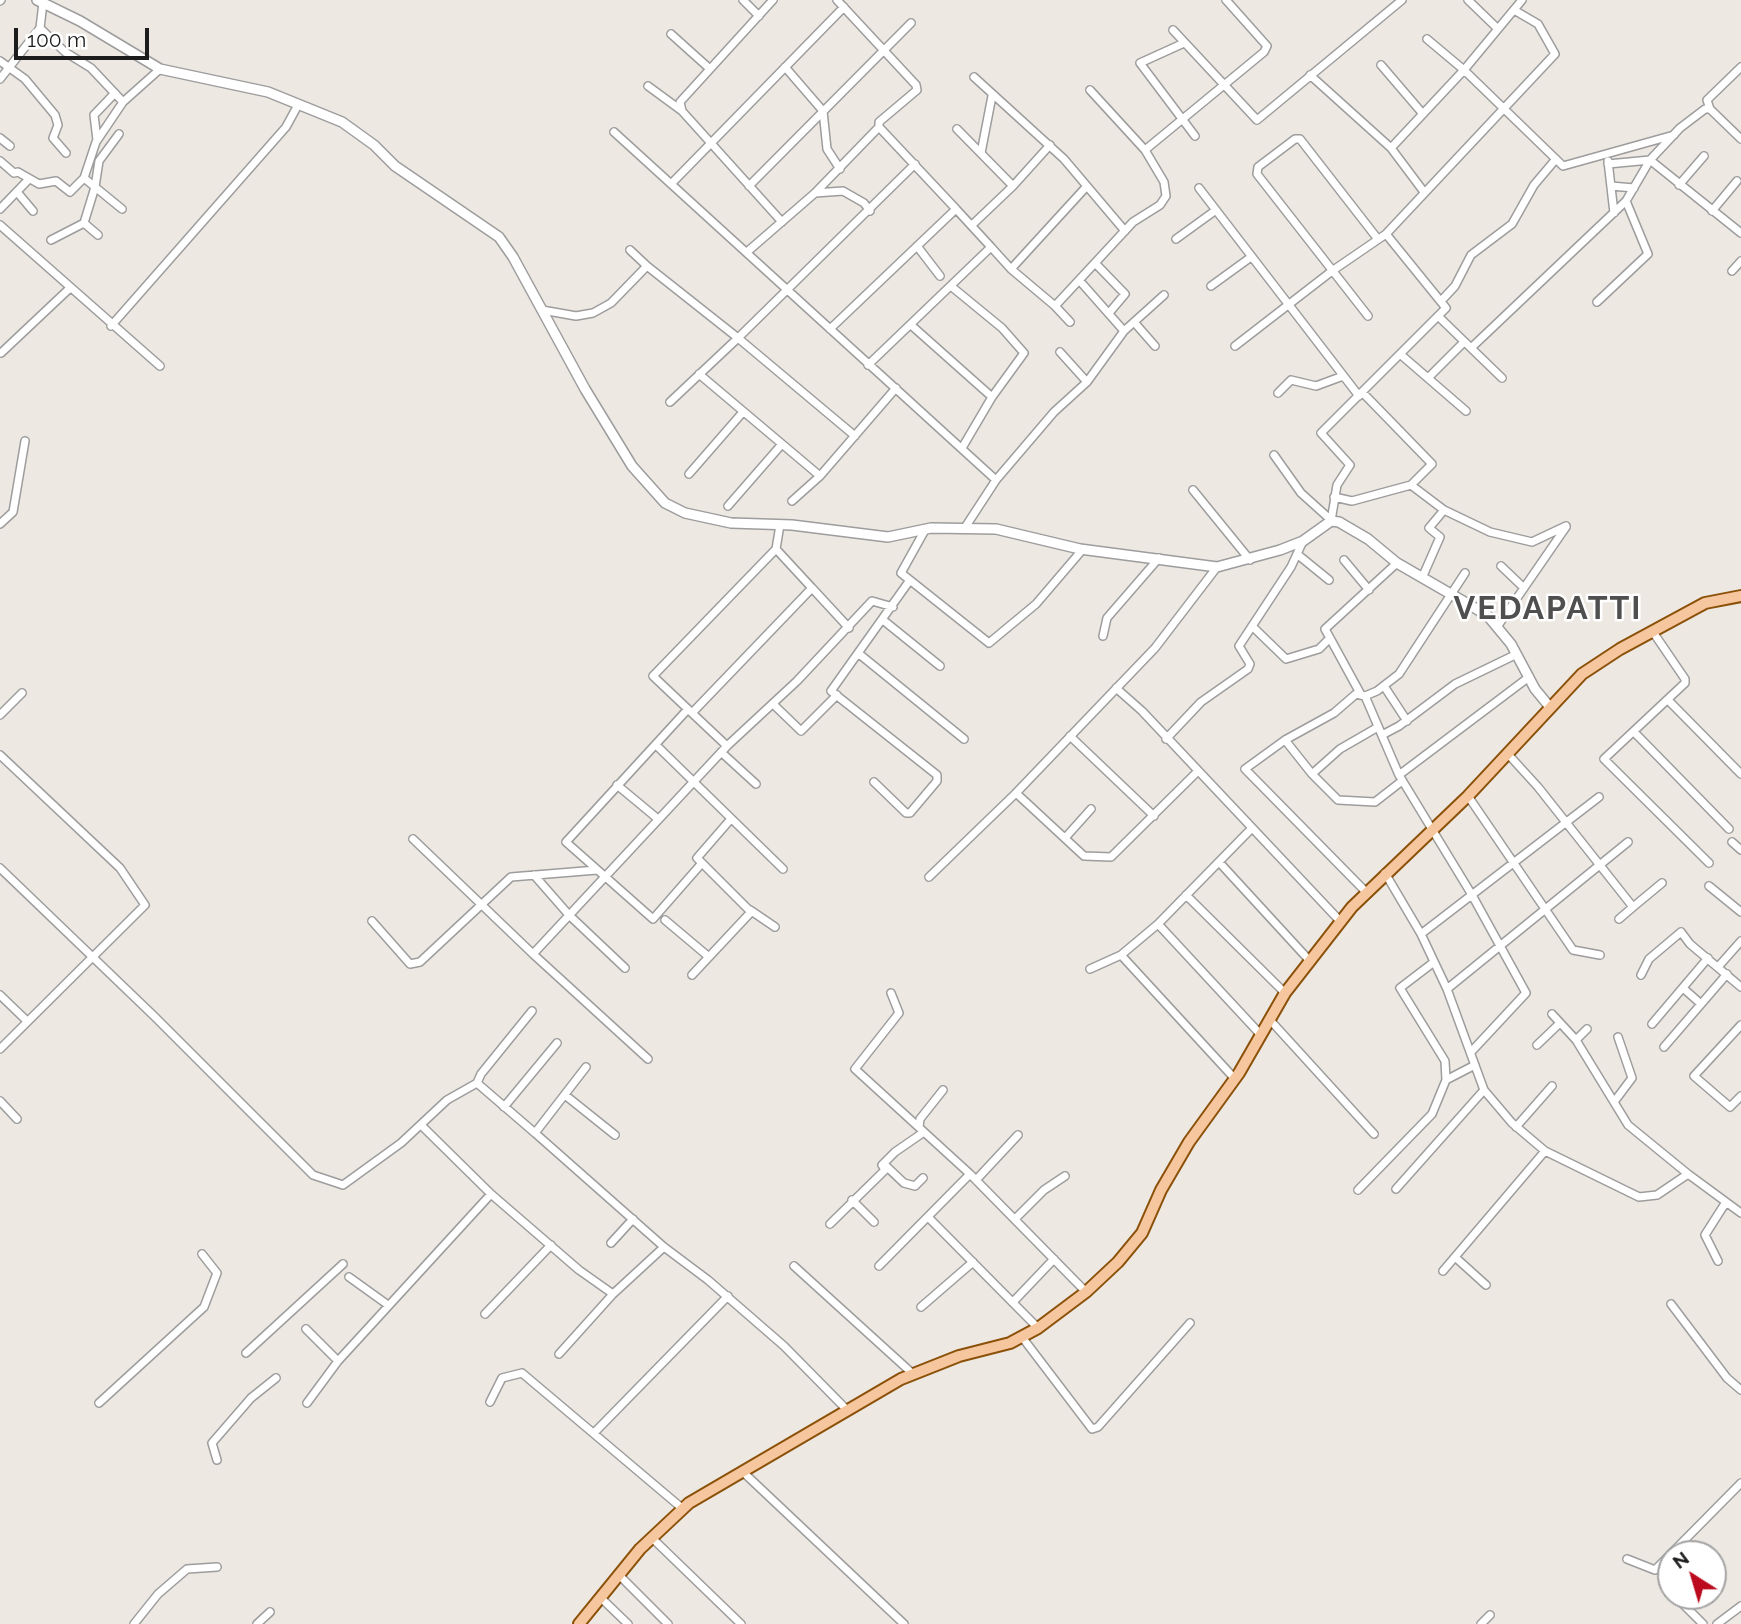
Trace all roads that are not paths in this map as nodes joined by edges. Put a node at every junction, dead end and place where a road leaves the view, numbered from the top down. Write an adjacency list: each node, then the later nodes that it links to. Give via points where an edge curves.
1 (743, 0): 11 (street)
2 (773, 0): 11 (street)
3 (836, 0): 9 (street)
4 (1226, 0): 32 (street, via 1267,46)
5 (1402, 0): 28 (street)
6 (1468, 0): 14 (street)
7 (1522, 0): 10 (street)
8 (40, 1): 13 (street); 24 (street)
9 (844, 7): 19 (street); 23 (street)
10 (1514, 10): 14 (street); 38 (street, via 1538,24 1555,54)
11 (759, 16): 25 (street)
12 (911, 23): 19 (street)
13 (40, 28): 22 (street); 34 (street, via 91,68)
14 (1498, 29): 26 (street)
15 (1173, 30): 18 (street)
16 (671, 34): 25 (street)
17 (1427, 39): 26 (street)
18 (1184, 43): 32 (street); 43 (street, via 1140,63)
19 (885, 50): 40 (street); 44 (street, via 917,87)
20 (0, 61): 22 (street)
21 (1381, 65): 42 (street)
22 (10, 66): 30 (street); 58 (street, via 55,115 58,125 53,138)
23 (785, 66): 40 (street); 53 (street)
24 (160, 69): 36 (street); 37 (street, via 268,92)
25 (710, 69): 41 (street, via 680,102)
26 (1464, 70): 38 (street); 42 (street)
27 (1740, 72): 39 (street, via 1707,100)
28 (1310, 75): 32 (street, via 1257,120); 56 (street)
29 (974, 77): 35 (street)
30 (0, 79)
31 (648, 86): 41 (street)
32 (1224, 87): 43 (street)
33 (1090, 90): 57 (street)
34 (114, 93): 36 (street); 52 (street, via 93,116)
35 (992, 96): 54 (street); 59 (street)
36 (123, 102): 52 (street)
37 (298, 104): 125 (street, via 342,122 395,166 499,237); 132 (street, via 286,127)
38 (1505, 109): 62 (street); 81 (street)
39 (1710, 109): 48 (street); 51 (street)
40 (823, 111): 67 (street, via 827,149); 72 (street)
41 (683, 112): 53 (street)
42 (1423, 114): 56 (street)
43 (1182, 121): 49 (street); 57 (street)
44 (879, 127): 65 (street); 67 (street)
45 (957, 130): 59 (street)
46 (614, 132): 71 (street)
47 (119, 134): 77 (street, via 99,161)
48 (1674, 135): 60 (street); 63 (street)
49 (1195, 136)
50 (0, 138): 55 (street)
51 (1741, 139)
52 (97, 141): 68 (street)
53 (710, 143): 71 (street); 72 (street)
54 (1050, 145): 73 (street); 74 (street)
55 (10, 146)
56 (1391, 148): 81 (street)
57 (1145, 150): 96 (street, via 1167,196)
58 (66, 153)
59 (981, 153): 73 (street)
60 (1607, 153): 62 (street, via 1563,166); 66 (street)
61 (1704, 156): 76 (street)
62 (1556, 159): 121 (street, via 1534,185 1512,224 1471,255 1455,286)
63 (1650, 160): 66 (street); 76 (street); 79 (street)
64 (0, 161): 69 (street)
65 (915, 164): 86 (street); 89 (street)
66 (1608, 164): 75 (street)
67 (840, 169): 82 (street)
68 (84, 178): 69 (street, via 70,192 55,181 39,184); 77 (street)
69 (29, 179): 80 (street)
70 (1737, 181): 90 (street)
71 (672, 183): 106 (street)
72 (749, 186): 92 (street)
73 (1013, 186): 95 (street)
74 (1087, 186): 96 (street); 111 (street)
75 (1611, 186): 79 (street); 91 (street)
76 (1679, 186): 90 (street)
77 (95, 187): 85 (street); 93 (street)
78 (1199, 188): 87 (street)
79 (1634, 188): 83 (street)
80 (17, 192): 84 (street); 88 (street)
81 (1424, 192): 98 (street)
82 (815, 193): 89 (street, via 843,191); 92 (street)
83 (1626, 201): 91 (street); 122 (street, via 1648,254)
84 (0, 209)
85 (122, 209)
86 (956, 209): 95 (street); 103 (street)
87 (1216, 210): 101 (street); 107 (street)
88 (33, 211)
89 (870, 211): 119 (street)
90 (1712, 211): 97 (street)
91 (1614, 213): 136 (street)
92 (782, 222): 106 (street)
93 (84, 223): 99 (street); 102 (street)
94 (0, 225): 118 (street)
95 (972, 225): 104 (street)
96 (1125, 231): 109 (street)
97 (1741, 233)
98 (1386, 234): 100 (street); 121 (street)
99 (97, 235)
100 (1377, 238): 112 (street); 112 (street, via 1300,139 1295,139 1258,167 1257,174)
101 (1176, 239)
102 (51, 240)
103 (917, 246): 114 (street); 133 (street)
104 (991, 247): 111 (street); 116 (street)
105 (630, 250): 110 (street)
106 (747, 252): 119 (street)
107 (1251, 257): 117 (street); 123 (street)
108 (1741, 261): 113 (street)
109 (1095, 263): 115 (street); 126 (street, via 1125,294)
110 (647, 266): 125 (street, via 611,303 593,313 576,316); 135 (street)
111 (1011, 269): 124 (street)
112 (1332, 271): 123 (street); 127 (street)
113 (1732, 271)
114 (940, 276)
115 (1079, 280): 124 (street); 126 (street)
116 (952, 286): 131 (street); 152 (street, via 1002,328 1024,354)
117 (1211, 286)
118 (70, 288): 132 (street); 140 (street)
119 (787, 289): 133 (street); 135 (street)
120 (1164, 295): 130 (street)
121 (1441, 301): 128 (street, via 1446,308)
122 (1597, 302)
123 (1287, 304): 138 (street); 145 (street)
124 (1055, 306): 129 (street)
125 (542, 310): 172 (street, via 632,466 665,502 706,519)
126 (1109, 313): 134 (street)
127 (1368, 316)
128 (1438, 317): 136 (street); 141 (street)
129 (1070, 322)
130 (1134, 322): 134 (street); 137 (street)
131 (911, 325): 142 (street); 152 (street)
132 (111, 326): 143 (street)
133 (830, 329): 142 (street)
134 (1124, 331): 148 (street)
135 (738, 338): 144 (street); 156 (street)
136 (1467, 345): 146 (street); 147 (street)
137 (1155, 346)
138 (1235, 346)
139 (1060, 352): 148 (street)
140 (1, 353)
141 (1401, 354): 146 (street); 151 (street)
142 (868, 365): 149 (street)
143 (160, 366)
144 (699, 374): 153 (street); 155 (street)
145 (1343, 376): 150 (street, via 1316,386 1291,380); 151 (street)
146 (1428, 378): 154 (street)
147 (1502, 378)
148 (1087, 382): 163 (street, via 1054,412)
149 (896, 388): 156 (street); 159 (street)
150 (1278, 393)
151 (1361, 394): 164 (street, via 1432,464); 166 (street, via 1321,433 1350,465)
152 (992, 397): 159 (street)
153 (670, 402)
154 (1466, 411)
155 (743, 412): 158 (street); 161 (street)
156 (855, 436): 162 (street)
157 (25, 441): 171 (street, via 13,512)
158 (782, 444): 162 (street); 168 (street)
159 (962, 448): 163 (street)
160 (1274, 455): 170 (street, via 1301,493)
161 (689, 474)
162 (821, 476): 167 (street)
163 (996, 480): 173 (street)
164 (1411, 485): 166 (street, via 1352,501); 169 (street)
165 (1193, 490): 180 (street)
166 (1334, 497): 170 (street)
167 (793, 501)
168 (728, 506)
169 (1444, 510): 186 (street, via 1429,528 1440,537); 190 (street, via 1490,532 1532,542 1566,526)
170 (1331, 521): 175 (street); 182 (street, via 1368,538)
171 (0, 524)
172 (780, 525): 174 (street, via 888,537); 176 (street)
173 (966, 526): 174 (street); 177 (street)
174 (925, 530): 187 (street, via 901,573)
175 (1303, 541): 178 (street); 180 (street)
176 (776, 549): 189 (street); 214 (street, via 653,676)
177 (1083, 549): 179 (street); 187 (street, via 1036,604 989,643)
178 (1297, 554): 188 (street); 196 (street)
179 (1159, 558): 184 (street); 200 (street, via 1107,618)
180 (1250, 560): 184 (street)
181 (1344, 560): 191 (street)
182 (1397, 563): 186 (street); 191 (street)
183 (1501, 566): 190 (street)
184 (1217, 567): 207 (street, via 1155,648)
185 (1465, 573): 192 (street)
186 (1422, 578): 192 (street)
187 (910, 580): 194 (street)
188 (1329, 580)
189 (812, 588): 198 (street); 214 (street)
190 (1524, 588): 197 (street)
191 (1370, 590): 201 (street, via 1325,629)
192 (1451, 596): 197 (street, via 1487,615); 206 (street, via 1399,674)
193 (1741, 596): 199 (main road, via 1705,603)
194 (893, 607): 195 (street); 198 (street, via 872,601)
195 (883, 620): 202 (street); 204 (street)
196 (1252, 626): 201 (street, via 1286,659 1319,649); 221 (street, via 1239,646 1250,667 1201,702)
197 (1497, 627): 203 (street)
198 (849, 628): 212 (street)
199 (1653, 632): 211 (street, via 1685,679); 213 (main road, via 1582,674)
200 (1103, 636)
201 (1330, 638): 210 (street)
202 (858, 653): 209 (street, via 831,691); 220 (street)
203 (1517, 654): 205 (street); 216 (street, via 1455,684)
204 (940, 666)
205 (1529, 677): 213 (street); 232 (street)
206 (1384, 686): 210 (street); 216 (street)
207 (1116, 688): 219 (street); 221 (street)
208 (22, 693): 215 (street)
209 (836, 695): 212 (street, via 801,731); 233 (street, via 937,779 910,813)
210 (1363, 695): 217 (street); 222 (street)
211 (1669, 701): 218 (street); 231 (street)
212 (773, 704): 224 (street)
213 (1549, 706): 225 (main road)
214 (690, 711): 223 (street); 224 (street)
215 (0, 715)
216 (1407, 720): 217 (street)
217 (1380, 731): 230 (street, via 1340,749); 232 (street)
218 (1634, 732): 247 (street); 256 (street, via 1604,759)
219 (1070, 736): 237 (street); 241 (street)
220 (964, 739)
221 (1166, 739): 229 (street)
222 (1285, 740): 230 (street); 267 (street, via 1245,769)
223 (656, 746): 234 (street); 235 (street)
224 (724, 749): 234 (street); 236 (street)
225 (1507, 753): 238 (main road); 244 (street)
226 (0, 755): 227 (street)
227 (6, 762): 228 (street); 289 (street, via 120,868 145,905)
228 (0, 768)
229 (1198, 771): 241 (street); 245 (street)
230 (1312, 774): 232 (street, via 1338,800 1375,802)
231 (1741, 774)
232 (1401, 778): 246 (street)
233 (874, 782)
234 (692, 783): 242 (street); 243 (street)
235 (617, 785): 242 (street); 260 (street, via 566,840)
236 (756, 785)
237 (1016, 793): 248 (street); 264 (street)
238 (1468, 796): 246 (main road); 254 (street)
239 (1599, 797): 244 (street)
240 (1091, 809): 248 (street)
241 (1154, 816): 248 (street, via 1111,857 1084,856)
242 (658, 819): 263 (street)
243 (730, 821): 255 (street, via 697,858); 259 (street)
244 (1564, 822): 254 (street); 257 (street)
245 (1252, 828): 253 (street); 279 (street)
246 (1432, 829): 261 (main road); 269 (street)
247 (1729, 829)
248 (1065, 838)
249 (413, 839): 270 (street)
250 (1628, 842): 257 (street)
251 (1732, 842): 252 (street)
252 (1741, 850)
253 (1219, 862): 268 (street); 291 (street)
254 (1514, 862): 269 (street); 273 (street)
255 (702, 863): 263 (street, via 653,919); 272 (street)
256 (1709, 863)
257 (1600, 864): 271 (street); 273 (street)
258 (0, 868): 289 (street)
259 (783, 869)
260 (597, 870): 262 (street); 263 (street)
261 (1385, 873): 267 (main road); 282 (street)
262 (534, 875): 270 (street, via 511,877); 275 (street)
263 (604, 876): 275 (street)
264 (929, 877)
265 (1662, 883): 271 (street)
266 (1709, 886): 274 (street)
267 (1366, 892): 279 (main road)
268 (1186, 895): 280 (street); 303 (street)
269 (1472, 895): 282 (street); 284 (street)
270 (480, 903): 278 (street, via 420,962 410,964); 285 (street)
271 (1633, 907): 276 (street)
272 (749, 909): 281 (street); 288 (street, via 749,916)
273 (1545, 910): 284 (street); 287 (street, via 1573,950)
274 (1741, 912)
275 (569, 915): 285 (street); 294 (street)
276 (1619, 919)
277 (665, 920): 288 (street)
278 (372, 921)
279 (1340, 921): 291 (main road)
280 (1158, 924): 286 (street); 314 (street)
281 (775, 926)
282 (1421, 934): 292 (street)
283 (1741, 941): 293 (street)
284 (1498, 945): 301 (street); 321 (street, via 1526,993)
285 (533, 954): 322 (street)
286 (1121, 955): 295 (street); 325 (street)
287 (1600, 955)
288 (709, 957): 297 (street)
289 (92, 958): 309 (street); 337 (street, via 313,1175 343,1185)
290 (1708, 958): 293 (street); 298 (street, via 1681,932 1649,959); 300 (street)
291 (1309, 960): 303 (main road)
292 (1434, 962): 301 (street); 326 (street, via 1400,988 1445,1061)
293 (1718, 967): 296 (street)
294 (625, 968)
295 (1090, 970)
296 (1727, 974): 299 (street); 305 (street)
297 (692, 975)
298 (1641, 975)
299 (1741, 987)
300 (1683, 988): 305 (street); 311 (street)
301 (1447, 989): 321 (street)
302 (891, 993): 339 (street, via 899,1013 856,1069)
303 (1285, 993): 308 (main road)
304 (0, 995): 309 (street)
305 (1701, 1004): 319 (street)
306 (532, 1012): 327 (street)
307 (1552, 1014): 310 (street)
308 (1270, 1020): 314 (main road); 341 (street)
309 (27, 1021): 320 (street)
310 (1560, 1023): 316 (street); 318 (street)
311 (1652, 1024)
312 (1741, 1025): 332 (street, via 1694,1076 1730,1107)
313 (1587, 1029): 316 (street)
314 (1261, 1035): 325 (main road)
315 (1618, 1037): 334 (street, via 1632,1078)
316 (1576, 1040): 334 (street)
317 (557, 1043): 335 (street)
318 (1537, 1045)
319 (1664, 1047)
320 (0, 1049)
321 (1471, 1052): 323 (street)
322 (648, 1059)
323 (1475, 1065): 326 (street); 330 (street)
324 (586, 1067): 331 (street)
325 (1234, 1079): 375 (main road, via 1189,1142 1142,1233)
326 (1446, 1080): 351 (street, via 1432,1114)
327 (477, 1083): 335 (street); 337 (street, via 447,1100)
328 (1552, 1086): 338 (street)
329 (943, 1090): 339 (street, via 920,1119)
330 (1484, 1090): 338 (street); 350 (street)
331 (565, 1095): 340 (street); 342 (street)
332 (1741, 1096)
333 (0, 1101): 336 (street)
334 (1614, 1102): 346 (street, via 1628,1125)
335 (504, 1107): 340 (street)
336 (17, 1119)
337 (421, 1125): 352 (street)
338 (1516, 1127): 344 (street)
339 (921, 1130): 345 (street); 348 (street)
340 (536, 1133): 357 (street)
341 (1374, 1134)
342 (615, 1135)
343 (1018, 1135): 348 (street)
344 (1545, 1151): 346 (street, via 1639,1197 1657,1195); 365 (street)
345 (884, 1163): 349 (street, via 904,1183 915,1186); 353 (street, via 885,1170)
346 (1688, 1174): 354 (street)
347 (1065, 1176): 358 (street)
348 (973, 1177): 356 (street); 358 (street)
349 (923, 1178)
350 (1396, 1189)
351 (1358, 1190)
352 (491, 1194): 362 (street); 380 (street)
353 (852, 1200): 359 (street); 360 (street)
354 (1726, 1202): 355 (street); 367 (street, via 1705,1235)
355 (1741, 1213)
356 (928, 1217): 368 (street); 371 (street)
357 (633, 1219): 361 (street); 363 (street)
358 (1014, 1220): 366 (street)
359 (874, 1222)
360 (830, 1224)
361 (611, 1243)
362 (551, 1245): 376 (street); 382 (street)
363 (664, 1247): 376 (street); 377 (street)
364 (202, 1254): 394 (street, via 216,1273 204,1307)
365 (1455, 1257): 372 (street); 374 (street)
366 (1054, 1259): 375 (street); 378 (street)
367 (1718, 1261)
368 (973, 1262): 378 (street); 381 (street)
369 (342, 1264): 387 (street)
370 (794, 1266): 390 (street)
371 (879, 1266)
372 (1443, 1271)
373 (349, 1277): 380 (street)
374 (1486, 1285)
375 (1086, 1292): 384 (main road)
376 (614, 1294): 388 (street)
377 (728, 1296): 396 (street); 397 (street)
378 (1013, 1303): 384 (street)
379 (1671, 1304): 392 (street)
380 (388, 1305): 389 (street)
381 (921, 1307)
382 (485, 1314)
383 (1190, 1323): 386 (street, via 1093,1429)
384 (1038, 1328): 386 (main road)
385 (306, 1329): 389 (street)
386 (1022, 1337): 390 (main road)
387 (246, 1353)
388 (559, 1354)
389 (338, 1361): 395 (street)
390 (913, 1374): 396 (main road)
391 (276, 1378): 398 (street, via 251,1398 212,1443)
392 (1741, 1390)
393 (489, 1402): 397 (street, via 502,1378 522,1373)
394 (99, 1403)
395 (307, 1403)
396 (848, 1411): 399 (main road)
397 (594, 1433): 401 (street)
398 (217, 1460)
399 (743, 1472): 401 (main road); 417 (street)
400 (1741, 1483): 403 (street, via 1655,1570)
401 (683, 1509): 402 (main road)
402 (652, 1538): 405 (main road); 416 (street)
403 (1626, 1559)
404 (218, 1567): 411 (street, via 187,1569 158,1594)
405 (619, 1575): 406 (main road); 415 (street)
406 (601, 1598): 413 (main road); 414 (street)
407 (1741, 1606): 420 (street)
408 (1689, 1610): 419 (street)
409 (270, 1612): 412 (street)
410 (1490, 1615): 418 (street)
411 (134, 1624)
412 (257, 1624)
413 (579, 1624)
414 (628, 1624)
415 (668, 1624)
416 (741, 1624)
417 (904, 1624)
418 (1481, 1624)
419 (1703, 1624)
420 (1717, 1624)

